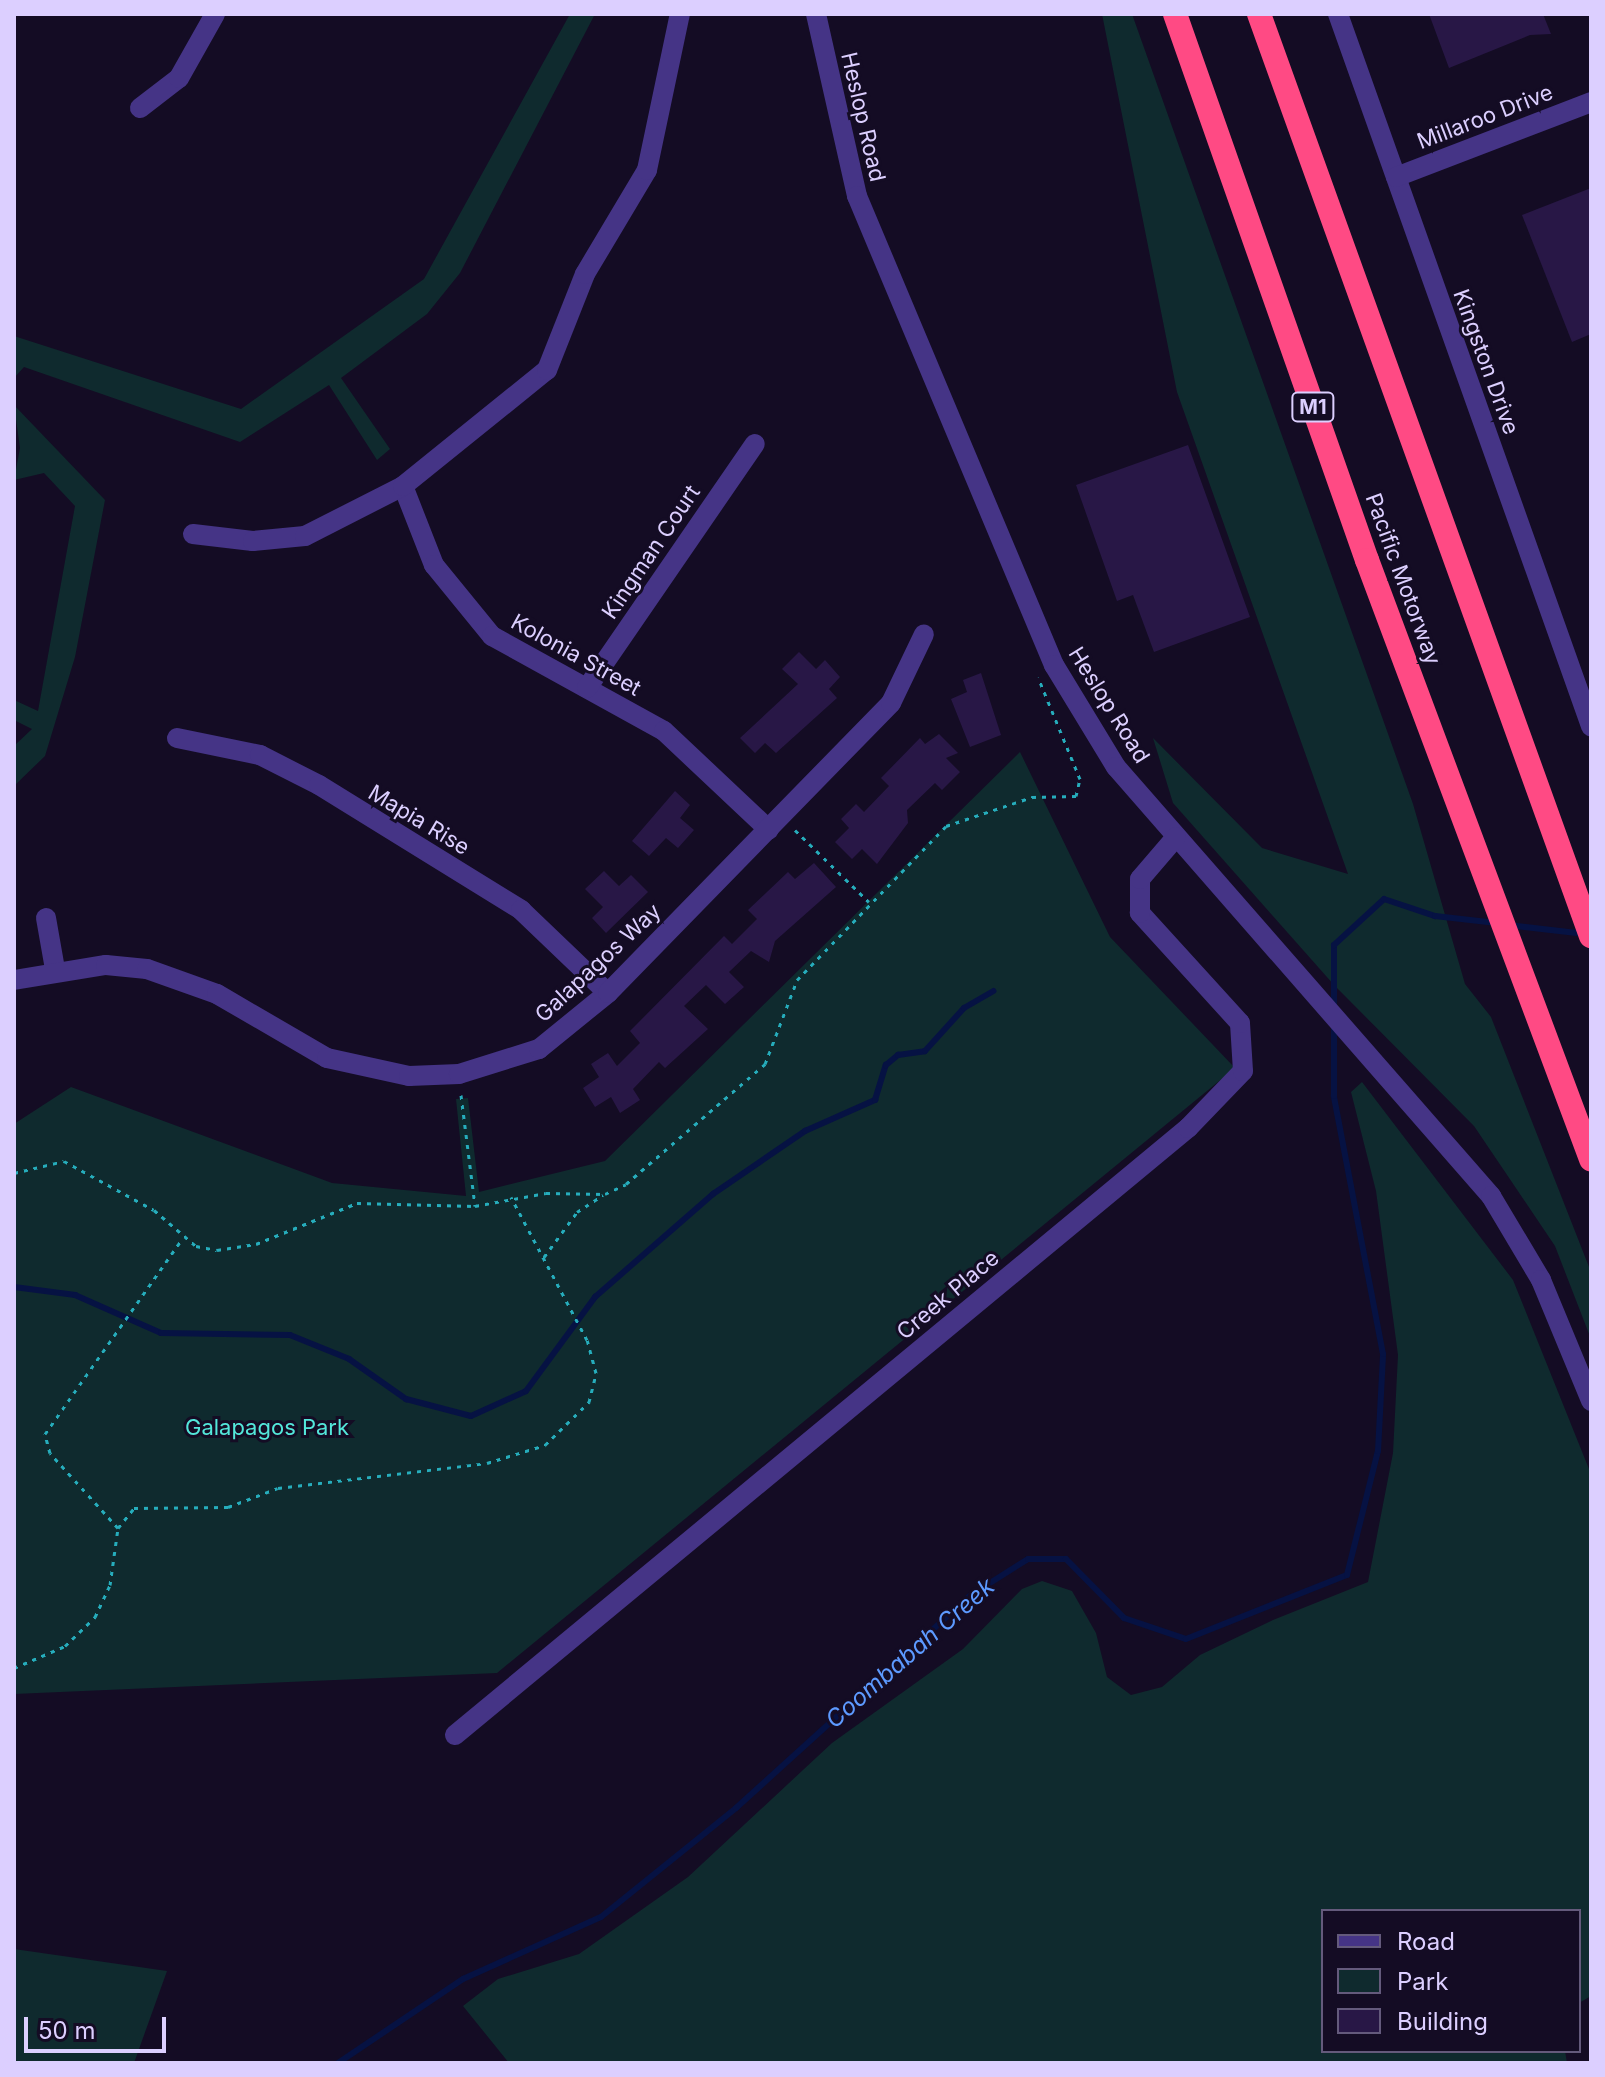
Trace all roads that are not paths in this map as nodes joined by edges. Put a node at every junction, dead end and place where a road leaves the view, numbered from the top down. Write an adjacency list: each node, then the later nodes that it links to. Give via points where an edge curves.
1 (215, 14): 8 (street, via 179,78)
2 (680, 14): 11 (street, via 647,170 585,274 547,370)
3 (816, 14): 18 (street, Heslop Road, via 857,196 1054,665 1116,767)
4 (1175, 14): 24 (highway, Pacific Motorway / M1, via 1455,799)
5 (1259, 14): 20 (highway)
6 (1338, 14): 9 (street, Kingston Drive)
7 (1591, 102): 9 (street, Millaroo Drive)
8 (140, 108)
9 (1396, 177): 15 (street, Kingston Drive)
10 (755, 444): 14 (street, Kingman Court)
11 (403, 486): 12 (street, via 305,536 253,541); 14 (street, Kolonia Street, via 434,565 492,636)
12 (193, 534)
13 (924, 634): 17 (street, Galapagos Way, via 891,703)
14 (587, 688): 17 (street, Kolonia Street, via 664,731)
15 (1591, 726)
16 (177, 738): 23 (street, Mapia Rise, via 260,755 319,785 521,910)
17 (776, 824): 23 (street, Galapagos Way)
18 (1176, 837): 25 (street, Heslop Road, via 1431,1125 1526,1249); 26 (street, Creek Place, via 1140,879 1140,913 1240,1023 1243,1071 1188,1128)
19 (46, 918): 21 (street)
20 (1591, 936)
21 (55, 969): 22 (street, Galapagos Way); 23 (street, Galapagos Way, via 147,969 217,994 327,1058 409,1076 459,1074 539,1049)
22 (14, 980)
23 (608, 993)
24 (1591, 1159)
25 (1591, 1401)
26 (455, 1735)

